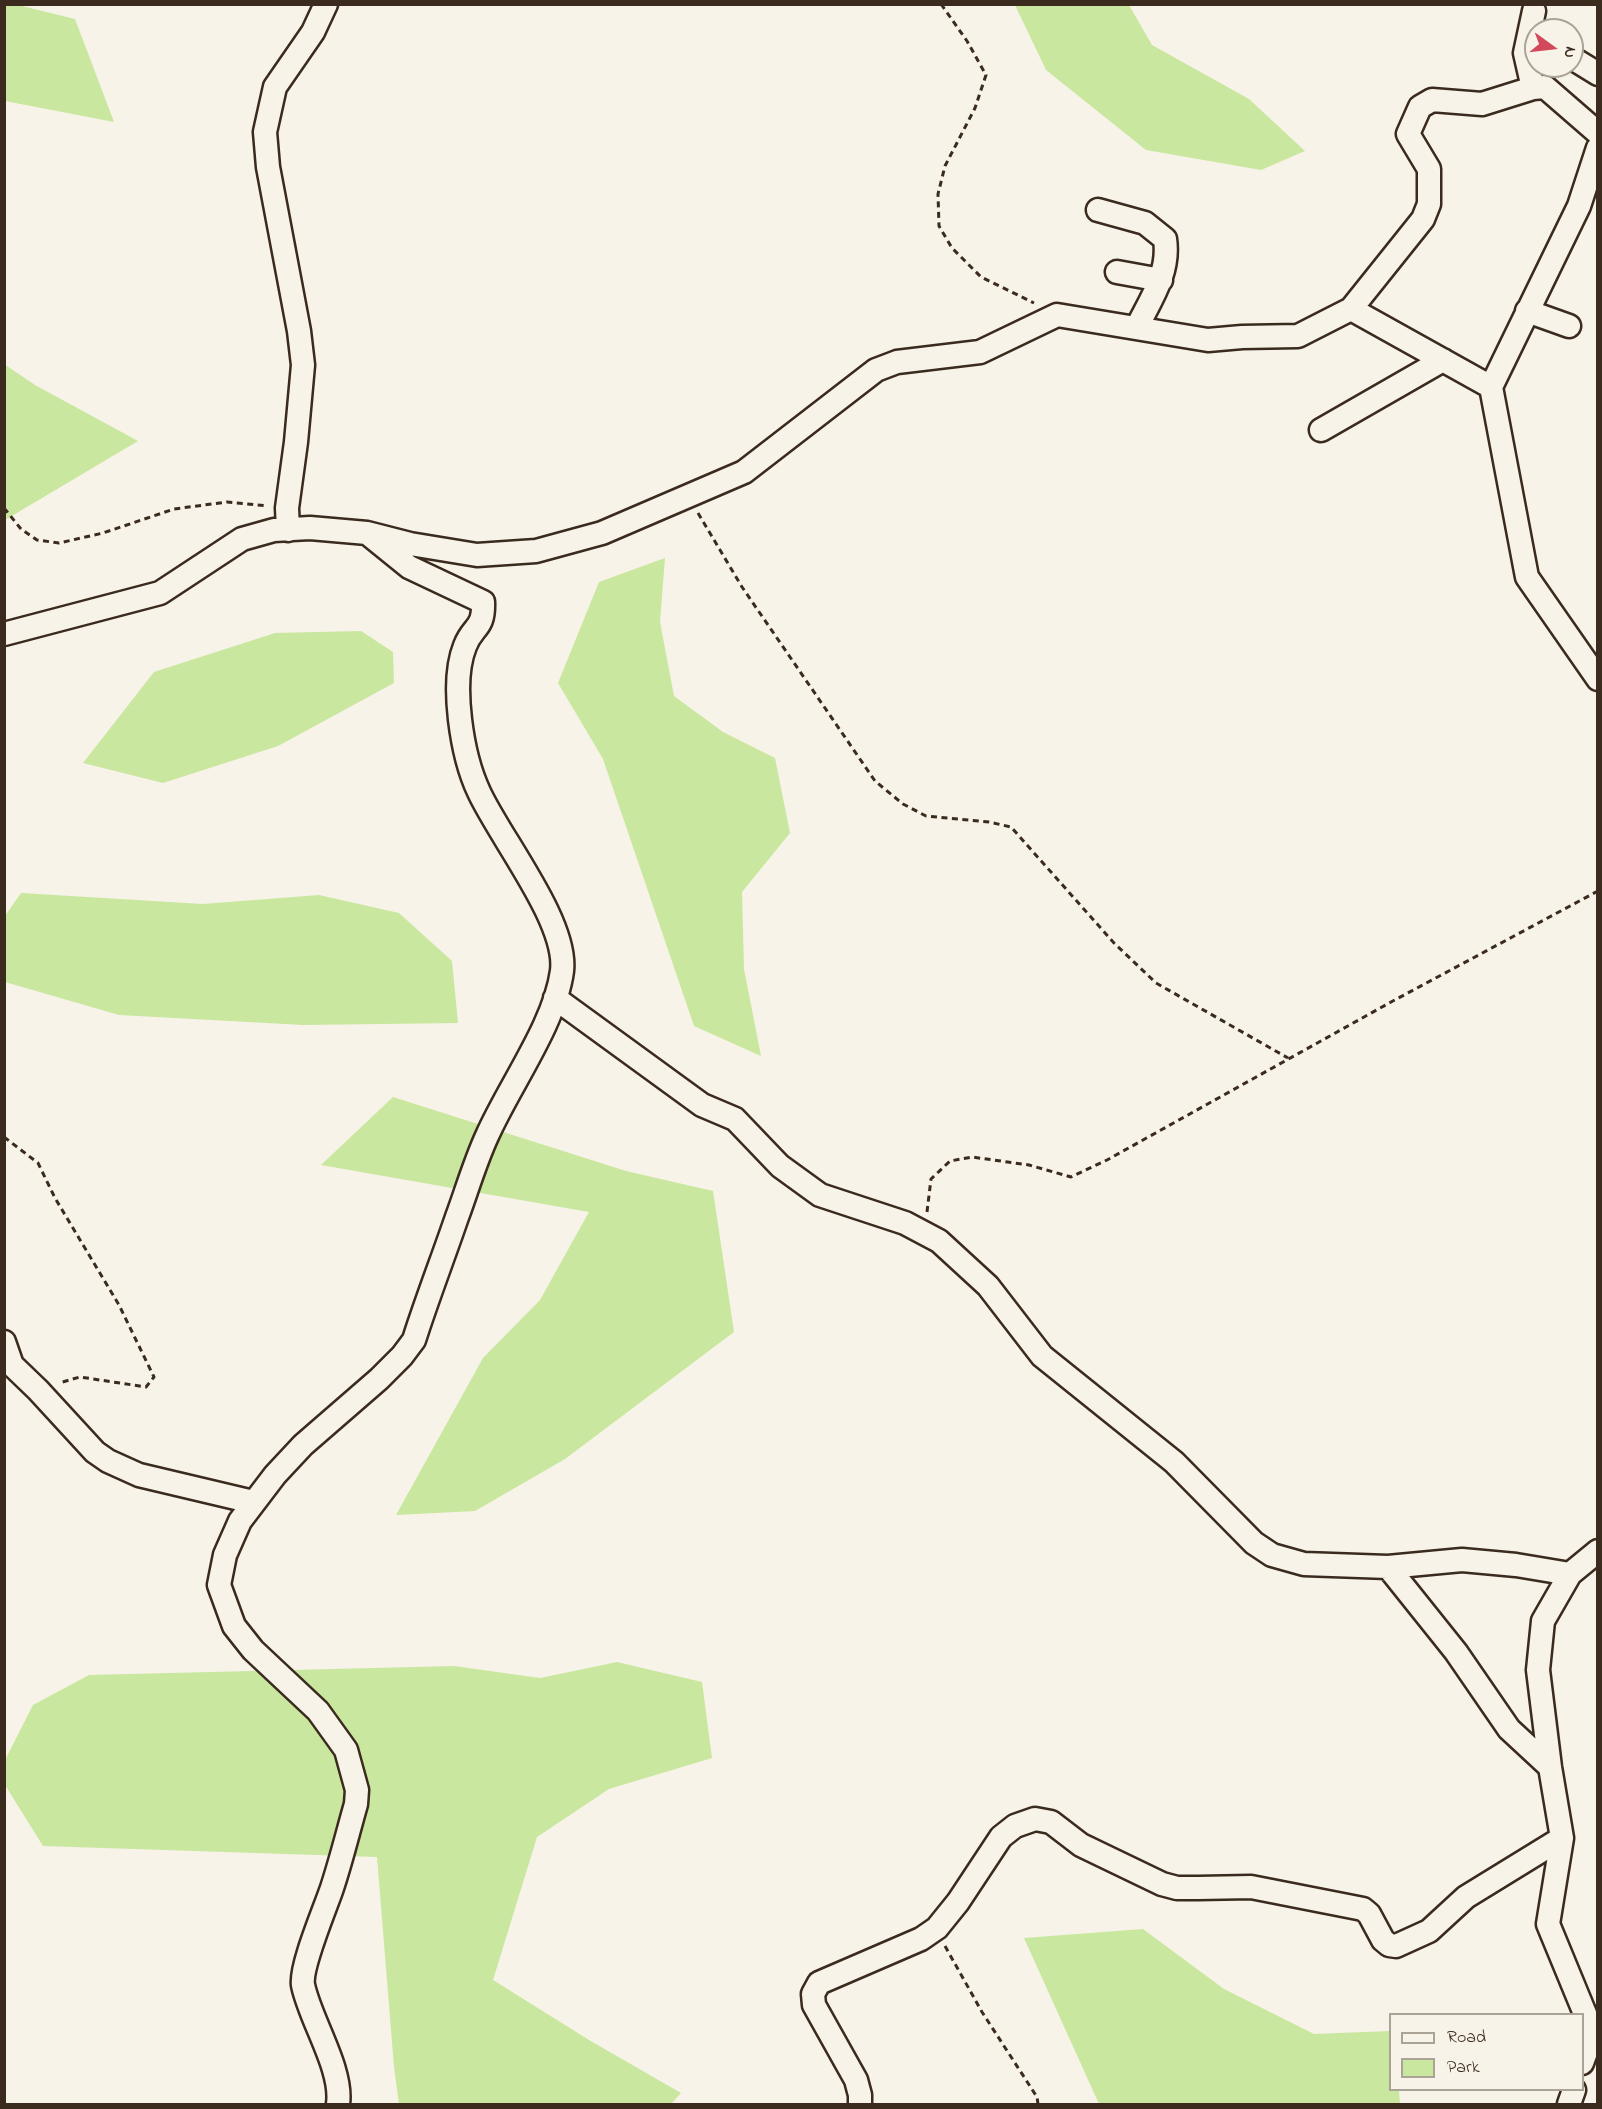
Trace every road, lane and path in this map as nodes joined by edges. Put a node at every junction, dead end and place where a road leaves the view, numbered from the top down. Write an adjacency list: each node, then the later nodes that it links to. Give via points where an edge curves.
1 (326, 4): 22 (street, via 313,32 275,87 265,132 303,365)
2 (941, 4): 14 (path, via 986,75 975,108 945,166 938,194 939,226 952,248 981,277)
3 (1534, 11): 6 (street, via 1525,53)
4 (1584, 65): 5 (street)
5 (1598, 74)
6 (1533, 88): 7 (street, via 1545,87); 12 (street, via 1482,104 1432,100 1420,107 1408,134 1429,169 1429,204 1423,219)
7 (1598, 133)
8 (1598, 148): 13 (street, via 1579,206)
9 (1098, 210): 11 (street, via 1145,223 1165,239 1168,255)
10 (1118, 272): 11 (street)
11 (1161, 280): 16 (street)
12 (1351, 309): 16 (street, via 1298,336 1208,340); 17 (street)
13 (1527, 311): 15 (street); 18 (street)
14 (1057, 315): 16 (street); 20 (street, via 980,352 897,362 876,370 744,472)
15 (1569, 326)
16 (1137, 327)
17 (1443, 360): 18 (street); 19 (street)
18 (1491, 387): 25 (street, via 1527,577)
19 (1321, 430)
20 (688, 496): 23 (street, via 602,533 536,551 477,555); 28 (path, via 742,587 875,781 903,804 926,816 1011,826 1114,943 1156,983)
21 (4, 508): 22 (path, via 21,529 37,540 59,543 174,509 227,502)
22 (287, 519): 23 (street, via 310,528); 24 (street, via 274,530 242,539 160,593)
23 (367, 532): 27 (street, via 409,567 483,602 484,618 465,645 457,675 460,717 479,792 544,905 562,952)
24 (4, 634)
25 (1598, 679)
26 (1598, 891): 28 (path)
27 (555, 998): 30 (street, via 702,1105 735,1119 780,1166 820,1195 905,1223); 33 (street, via 487,1136 414,1341 379,1379 296,1452)
28 (1288, 1058): 30 (path, via 1071,1177 1029,1165 972,1157 950,1161 931,1179)
29 (4, 1137): 32 (path, via 38,1163 119,1305 154,1377 146,1387 80,1377)
30 (923, 1234): 35 (street, via 939,1241 988,1286 1042,1356 1174,1462 1254,1543 1272,1555 1304,1564)
31 (6, 1351): 32 (street, via 12,1365)
32 (38, 1390): 33 (street, via 108,1461 139,1475)
33 (253, 1502): 42 (street, via 225,1555 219,1585 234,1626 253,1650 318,1711 346,1750 357,1790 303,1983 335,2077)
34 (1598, 1551): 36 (street)
35 (1389, 1567): 36 (street, via 1462,1560); 37 (street, via 1456,1652 1509,1729)
36 (1570, 1574): 37 (street, via 1543,1622 1538,1670)
37 (1550, 1767): 38 (street)
38 (1562, 1838): 39 (street, via 1466,1897 1429,1931 1396,1946 1383,1940 1363,1909 1251,1887 1162,1884 1081,1845 1052,1822 1035,1819 1015,1826 1000,1838); 40 (street, via 1548,1924)
39 (937, 1928): 43 (street, via 815,1988 814,2005 856,2080); 44 (path, via 951,1959)
40 (1592, 2018): 41 (street, via 1593,2033)
41 (1584, 2058)
42 (338, 2104)
43 (860, 2104)
44 (1038, 2104)

